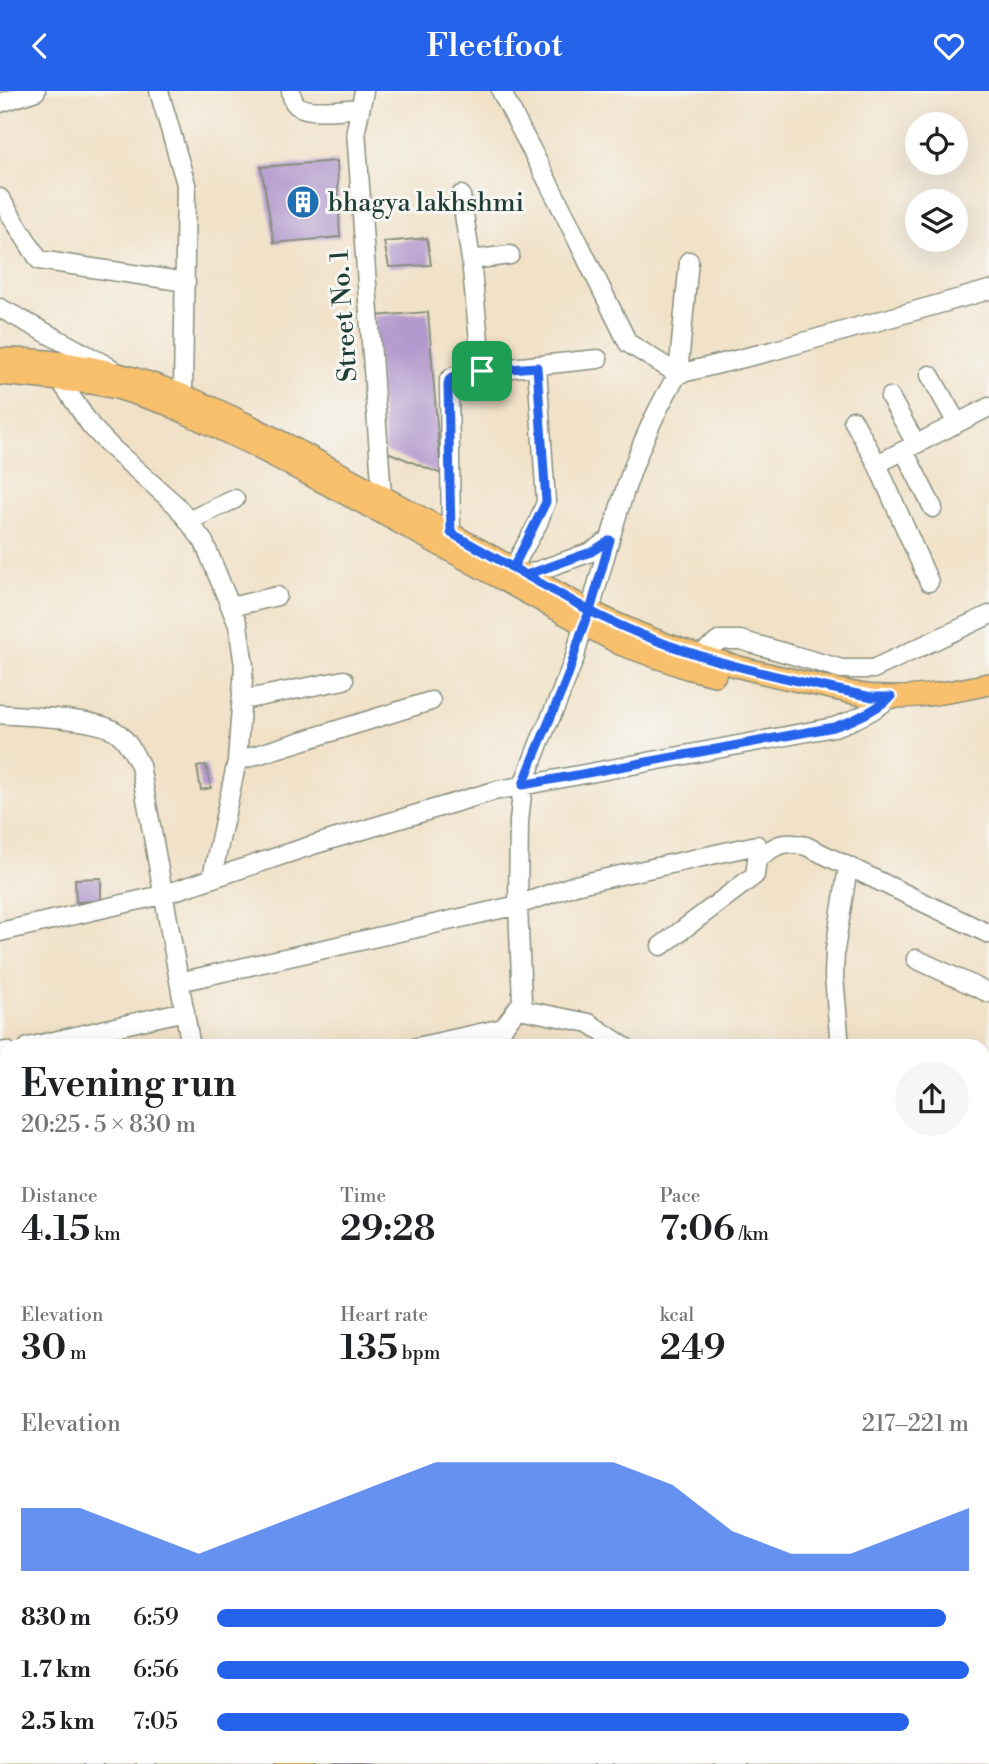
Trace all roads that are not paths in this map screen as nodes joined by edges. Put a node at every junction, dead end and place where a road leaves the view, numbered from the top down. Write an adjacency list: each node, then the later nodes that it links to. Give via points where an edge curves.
1 (36, 91): 6 (street)
2 (159, 91): 12 (street, via 186,184)
3 (291, 91): 5 (street, via 300,108 314,110)
4 (500, 91): 21 (street, via 628,343)
5 (362, 99): 32 (street, Street No. 1, via 356,130)
6 (0, 103)
7 (461, 195): 10 (street)
8 (3, 209): 12 (street, via 39,260)
9 (510, 255): 10 (street)
10 (471, 260): 18 (street)
11 (689, 261): 21 (street)
12 (186, 282): 24 (street)
13 (987, 296): 21 (street)
14 (0, 308): 19 (street)
15 (0, 359): 19 (main road, via 66,362)
16 (598, 359): 17 (street)
17 (537, 367): 18 (street); 38 (street, via 546,502)
18 (482, 371): 36 (street, via 454,376 448,385)
19 (119, 372): 24 (main road); 25 (street)
20 (0, 374): 23 (main road)
21 (678, 374): 37 (street, via 632,470)
22 (930, 375): 29 (street)
23 (59, 379): 25 (main road); 35 (street, via 91,426)
24 (183, 394): 32 (main road)
25 (141, 396): 43 (main road, via 247,442)
26 (890, 397): 30 (street)
27 (989, 407): 29 (street)
28 (853, 420): 31 (street)
29 (957, 423): 30 (street)
30 (910, 447): 31 (street); 34 (street)
31 (877, 464): 39 (street)
32 (382, 496): 36 (main road)
33 (235, 499): 35 (street)
34 (933, 508)
35 (188, 521): 41 (street, via 204,542)
36 (451, 533): 38 (main road)
37 (610, 540): 38 (street, via 591,552); 43 (street)
38 (520, 572): 43 (main road)
39 (929, 582)
40 (277, 596): 41 (street)
41 (231, 607): 48 (street, via 244,666)
42 (989, 615): 44 (street, via 873,669 842,669 740,640 720,640)
43 (586, 617): 44 (main road); 50 (main road, via 620,644 687,668 826,701); 53 (street)
44 (698, 656): 50 (main road)
45 (344, 680): 48 (street)
46 (989, 684): 50 (main road)
47 (989, 697): 50 (main road, via 912,709)
48 (242, 700): 52 (street)
49 (432, 701): 52 (street)
50 (884, 703): 53 (street, via 834,727)
51 (0, 714): 57 (street, via 99,725 117,733 129,746 139,765)
52 (237, 761): 56 (street)
53 (523, 785): 56 (street); 58 (street)
54 (757, 845): 58 (street, via 575,885)
55 (848, 867): 60 (street); 61 (street, via 806,846 777,844 757,859 755,875); 73 (street, via 835,950)
56 (212, 877): 57 (street)
57 (162, 895): 59 (street); 63 (street)
58 (518, 905): 63 (street); 65 (street)
59 (0, 932)
60 (989, 934)
61 (661, 946)
62 (916, 959): 64 (street)
63 (179, 982): 66 (street)
64 (989, 993)
65 (519, 1009): 67 (street); 72 (street, via 589,1023)
66 (185, 1011): 68 (street); 69 (street)
67 (503, 1028): 70 (street); 71 (street)
68 (63, 1039)
69 (190, 1039)
70 (476, 1039)
71 (503, 1039)
72 (612, 1039)
73 (839, 1039)

